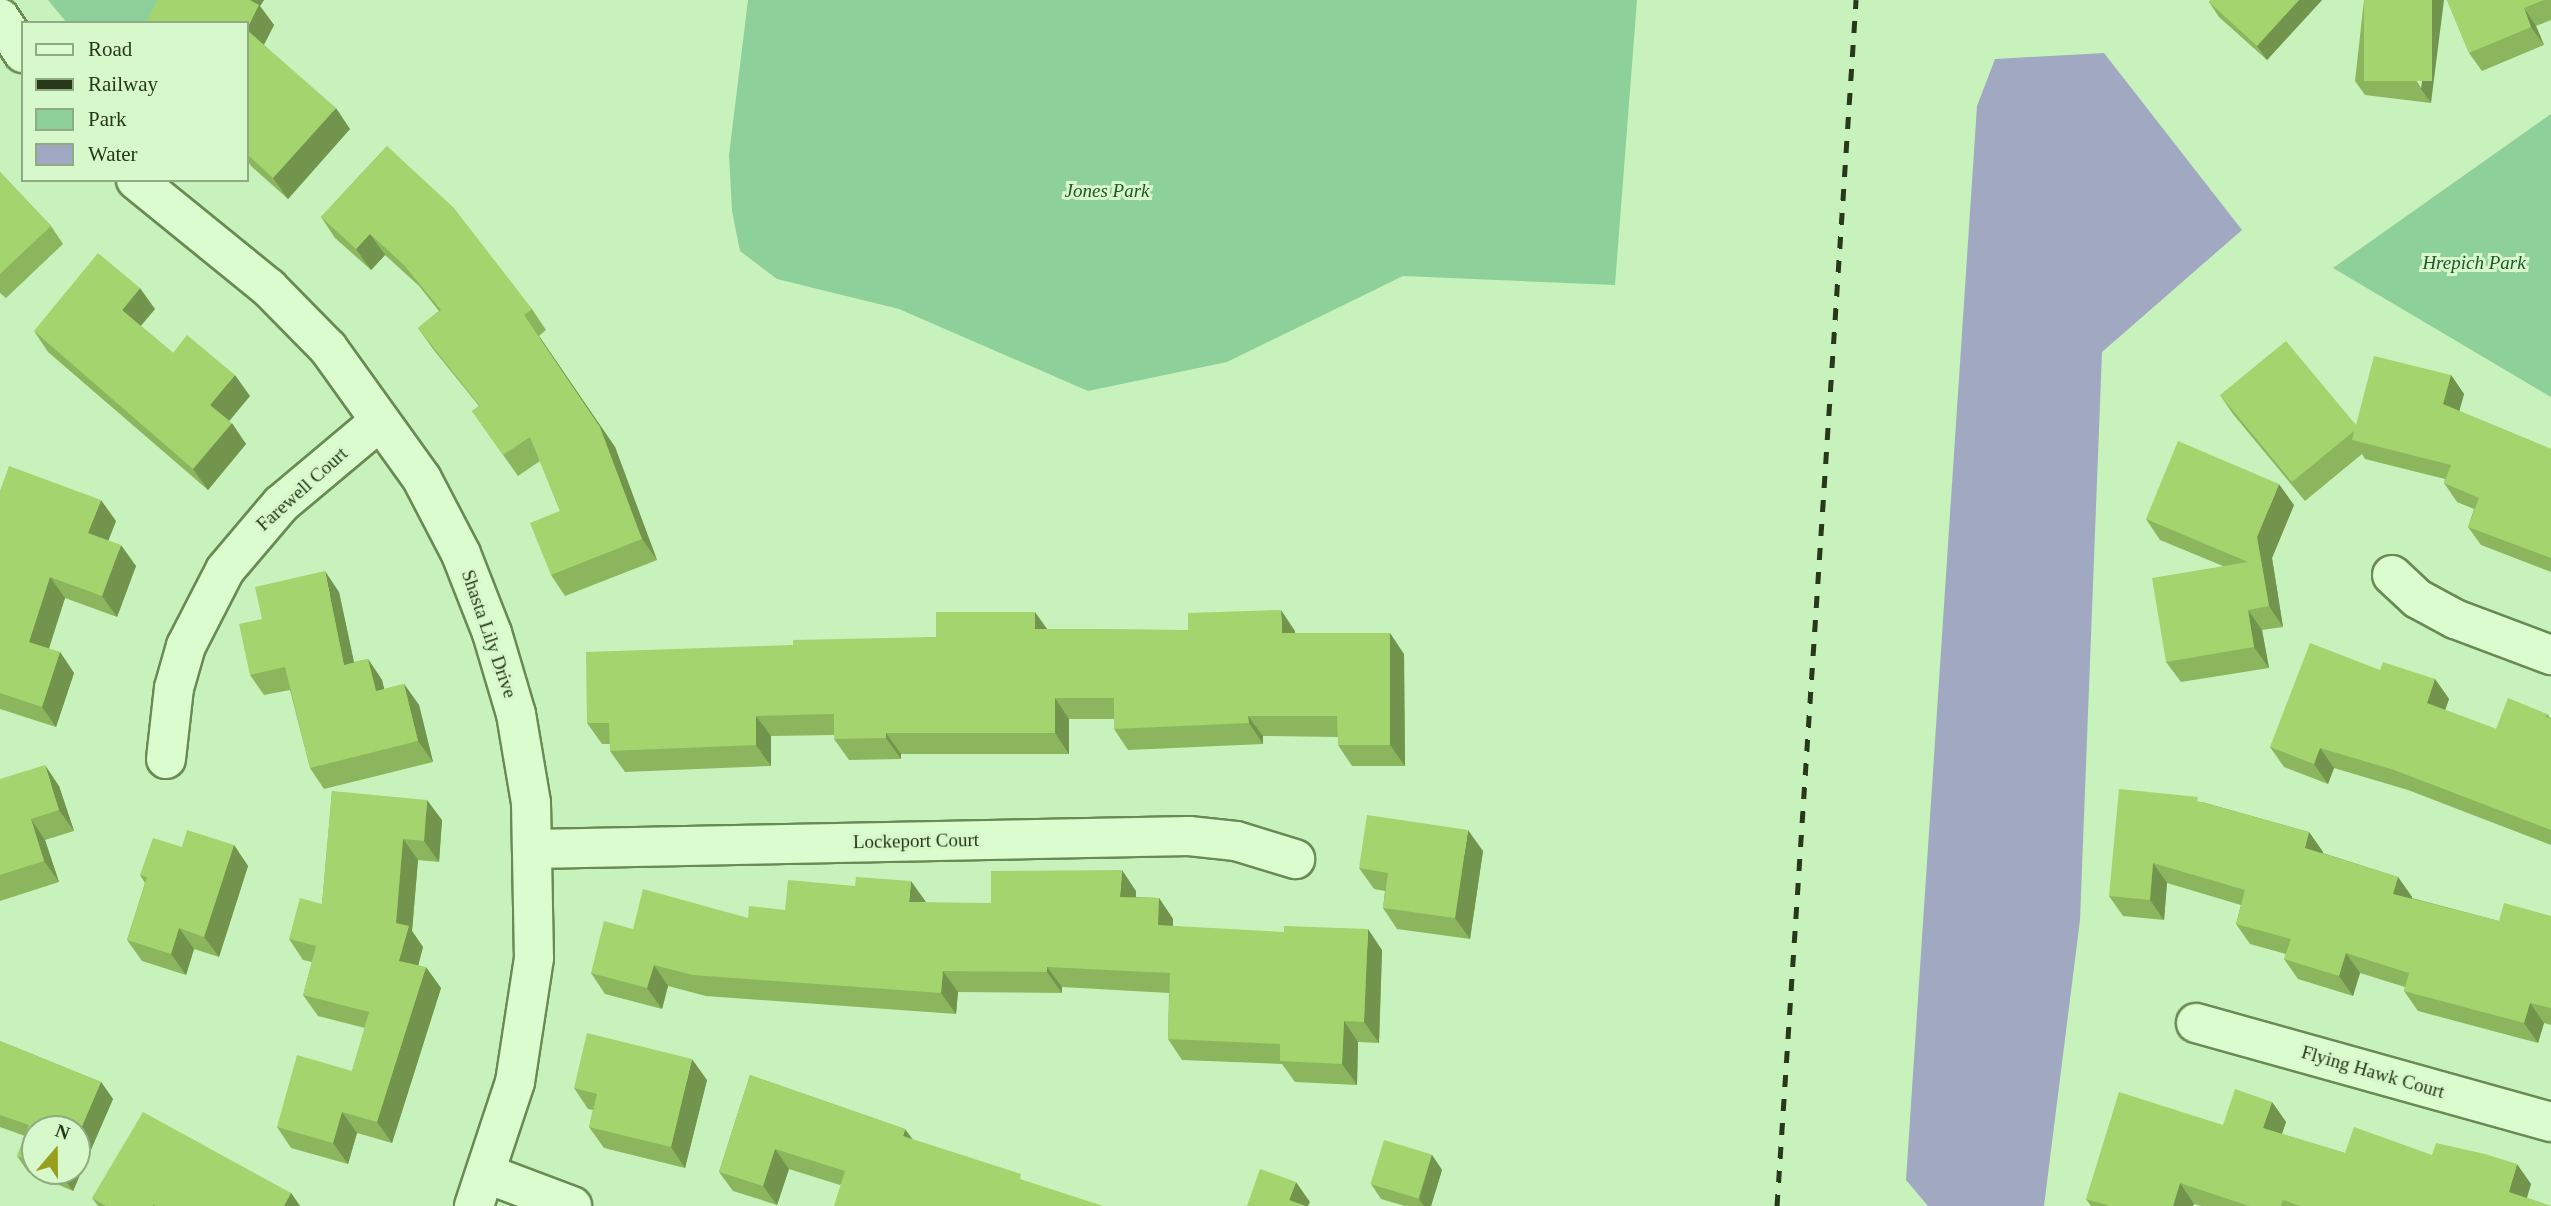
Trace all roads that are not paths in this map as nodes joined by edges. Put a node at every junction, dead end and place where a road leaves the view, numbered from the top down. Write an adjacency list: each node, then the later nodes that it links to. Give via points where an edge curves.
1 (0, 18): 2 (street)
2 (21, 50)
3 (138, 182): 4 (street, Shasta Lily Drive, via 269,288 328,348)
4 (380, 421): 7 (street, Farewell Court, via 281,504 225,570 186,646 174,688); 8 (street, Shasta Lily Drive, via 422,480 492,633 516,714)
5 (2392, 575): 6 (street, via 2418,598 2455,619)
6 (2551, 655)
7 (166, 759)
8 (534, 849): 9 (street, Lockeport Court, via 1189,836 1236,841); 12 (street, Shasta Lily Drive, via 530,999 515,1082)
9 (1295, 859)
10 (2196, 1023): 11 (street, Flying Hawk Court)
11 (2551, 1122)
12 (481, 1190): 13 (street)
13 (572, 1206)

